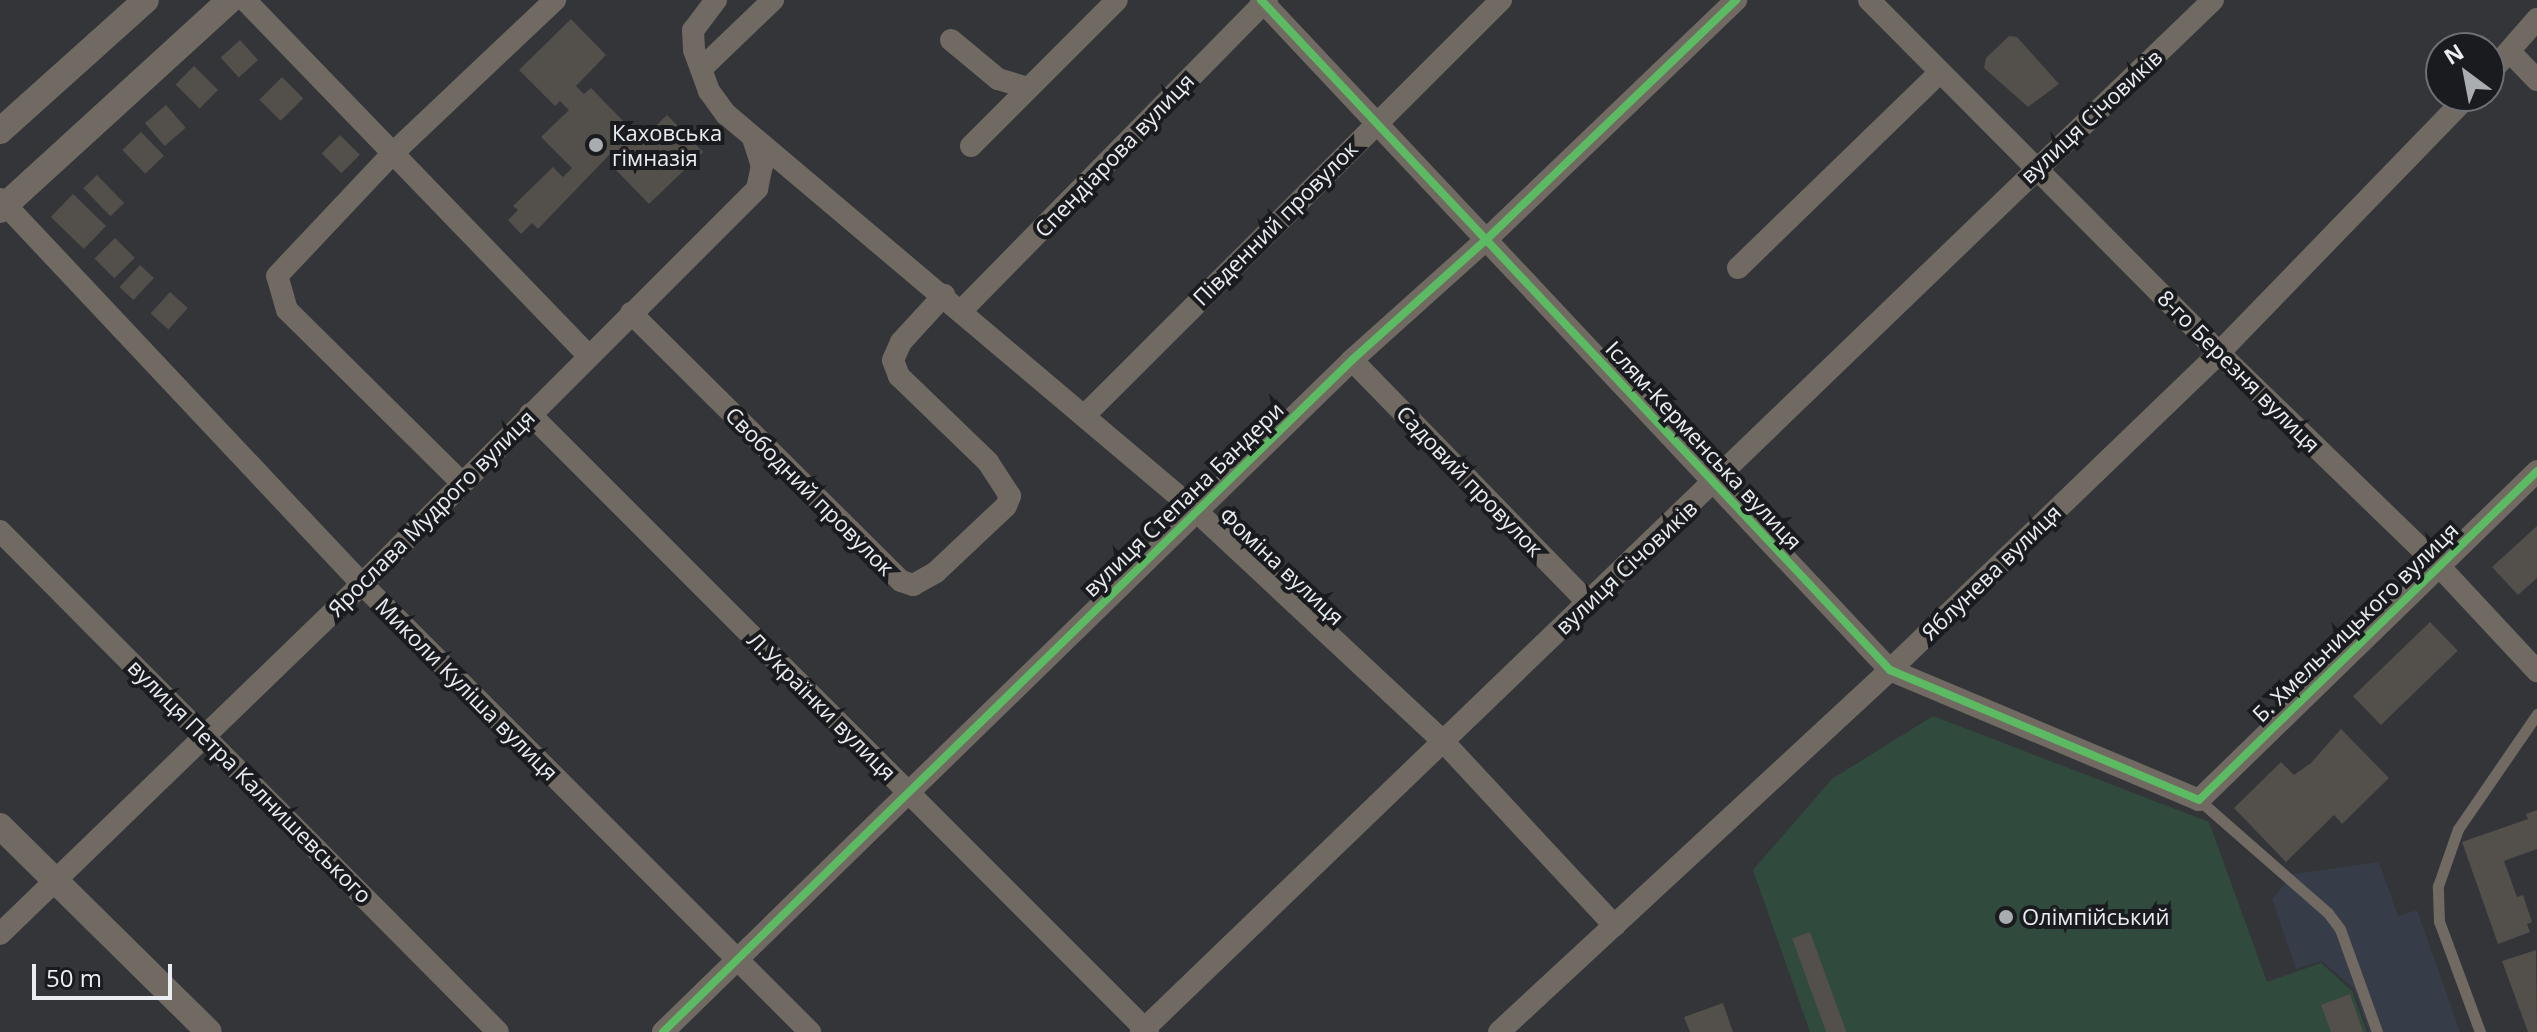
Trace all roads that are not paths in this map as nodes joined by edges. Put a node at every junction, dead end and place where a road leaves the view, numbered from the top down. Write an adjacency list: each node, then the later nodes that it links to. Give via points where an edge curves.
1 (146, 0): 23 (street)
2 (230, 0): 28 (street)
3 (245, 0): 26 (street)
4 (555, 0): 26 (street)
5 (773, 0): 17 (street)
6 (1117, 0): 20 (street)
7 (1501, 0): 22 (street, Південний провулок)
8 (1736, 0): 29 (street, вулиця Степана Бандери)
9 (1869, 0): 18 (street, 8-го Березня вулиця)
10 (2213, 0): 27 (street, вулиця Січовиків)
11 (1264, 1): 22 (street, Іслям-Керменська вулиця); 32 (street, Спендіарова вулиця)
12 (709, 2): 17 (street, via 693,30)
13 (2537, 19): 15 (street)
14 (951, 40): 20 (street, via 998,79)
15 (2510, 52): 16 (street); 19 (street)
16 (2505, 57)
17 (701, 69): 24 (street, via 718,103)
18 (1940, 72): 27 (street, 8-го Березня вулиця); 30 (street)
19 (2537, 80)
20 (1028, 88): 25 (street)
21 (2452, 112): 34 (street, Яблунева вулиця)
22 (1376, 121): 29 (street, Іслям-Керменська вулиця); 38 (street, Південний провулок)
23 (0, 131)
24 (752, 137): 31 (street, Фоміна вулиця); 33 (street, Ярослава Мудрого вулиця, via 762,166 757,189)
25 (971, 146)
26 (391, 155): 35 (street); 40 (street, via 277,276 278,293 287,310)
27 (2035, 168): 34 (street, 8-го Березня вулиця); 41 (street, вулиця Січовиків)
28 (2, 205): 45 (street, Миколи Куліша вулиця)
29 (1488, 238): 36 (street, вулиця Степана Бандери); 41 (street, Іслям-Керменська вулиця)
30 (1738, 268)
31 (944, 295): 32 (street, Фоміна вулиця); 33 (street, Свободний провулок, via 901,342 893,360 899,376 988,462 1010,496 1006,506 936,572 913,585 901,581)
32 (962, 310): 38 (street, Фоміна вулиця)
33 (631, 313): 35 (street, Ярослава Мудрого вулиця)
34 (2219, 353): 44 (street, 8-го Березня вулиця); 47 (street, Яблунева вулиця)
35 (588, 355): 37 (street, Ярослава Мудрого вулиця)
36 (1352, 360): 42 (street, вулиця Степана Бандери); 46 (street, Садовий провулок)
37 (530, 414): 40 (street, Ярослава Мудрого вулиця); 52 (street, Л.Українки вулиця)
38 (1085, 415): 42 (street, Фоміна вулиця)
39 (2537, 471): 44 (street, Б. Хмельницького вулиця)
40 (462, 483): 45 (street, Ярослава Мудрого вулиця)
41 (1716, 483): 46 (street, вулиця Січовиків); 47 (street, Іслям-Керменська вулиця)
42 (1195, 510): 51 (street, Фоміна вулиця); 52 (street, вулиця Степана Бандери)
43 (0, 531): 50 (street, вулиця Петра Калнишевського)
44 (2439, 566): 48 (street, 8-го Березня вулиця); 53 (street, Б. Хмельницького вулиця)
45 (362, 584): 50 (street, Ярослава Мудрого вулиця); 58 (street, Миколи Куліша вулиця)
46 (1588, 603): 51 (street, вулиця Січовиків)
47 (1890, 670): 53 (street, Іслям-Керменська вулиця); 56 (street, Яблунева вулиця)
48 (2537, 671)
49 (2537, 714): 66 (lane, via 2458,829 2438,886 2439,921)
50 (205, 734): 55 (street, Ярослава Мудрого вулиця); 61 (street, вулиця Петра Калнишевського)
51 (1441, 739): 56 (street, Фоміна вулиця); 59 (street, вулиця Січовиків)
52 (910, 794): 58 (street, вулиця Степана Бандери); 59 (street, Л.Українки вулиця)
53 (2199, 800): 65 (lane, via 2328,913 2340,929)
54 (0, 826): 55 (street)
55 (55, 879): 57 (street, Ярослава Мудрого вулиця); 60 (street)
56 (1615, 926): 64 (street, Яблунева вулиця)
57 (0, 934)
58 (738, 959): 62 (street, вулиця Степана Бандери); 63 (street, Миколи Куліша вулиця)
59 (1144, 1031)
60 (209, 1032)
61 (498, 1032)
62 (663, 1032)
63 (810, 1032)
64 (1499, 1032)
65 (2377, 1032)
66 (2480, 1032)

